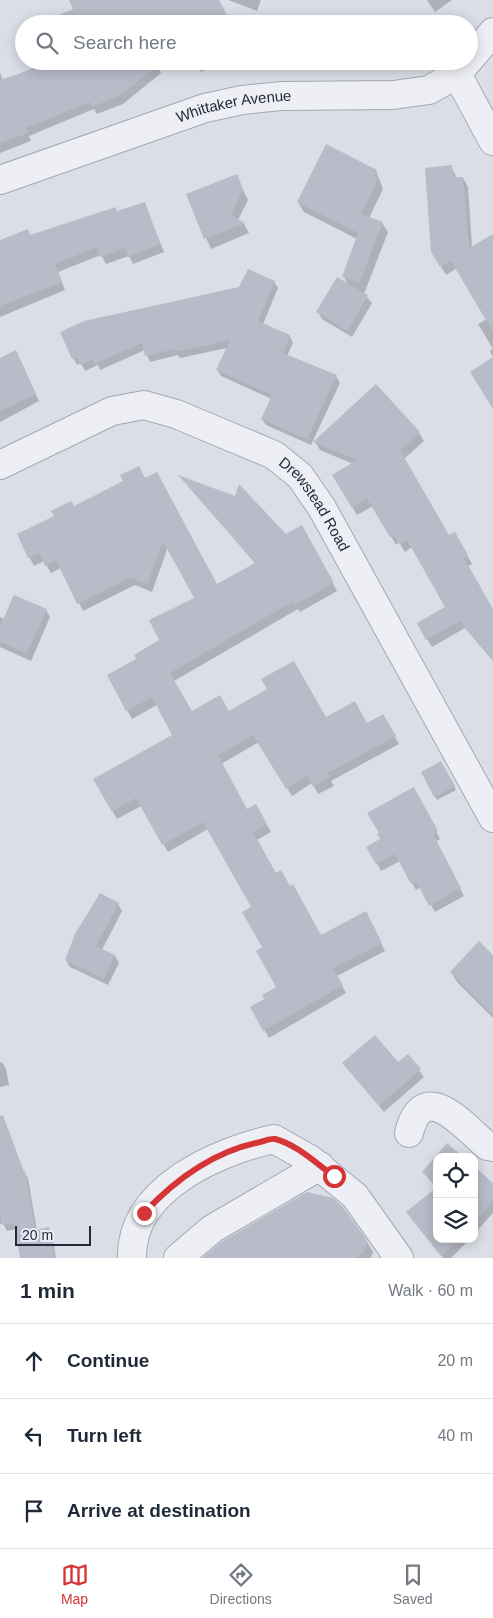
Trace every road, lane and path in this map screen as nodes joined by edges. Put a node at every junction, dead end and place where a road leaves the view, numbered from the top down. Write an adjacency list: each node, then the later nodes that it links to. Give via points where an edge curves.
1 (493, 32): 2 (street, Whittaker Avenue)
2 (478, 50)
3 (458, 70): 6 (street, Whittaker Avenue, via 429,90 393,95 282,96 205,108)
4 (467, 70): 5 (street)
5 (493, 141)
6 (0, 180)
7 (0, 465): 8 (street, Drewstead Road, via 112,411 144,405 176,414 274,455 300,476 322,508)
8 (493, 818)
9 (410, 1133): 10 (street, via 418,1112 433,1106 443,1109)
10 (493, 1148)
11 (320, 1166): 12 (street, via 274,1139 245,1145 197,1165 162,1193 144,1213 135,1234); 13 (street, via 212,1229); 14 (street, via 355,1196)
12 (132, 1258)
13 (178, 1258)
14 (399, 1258)

